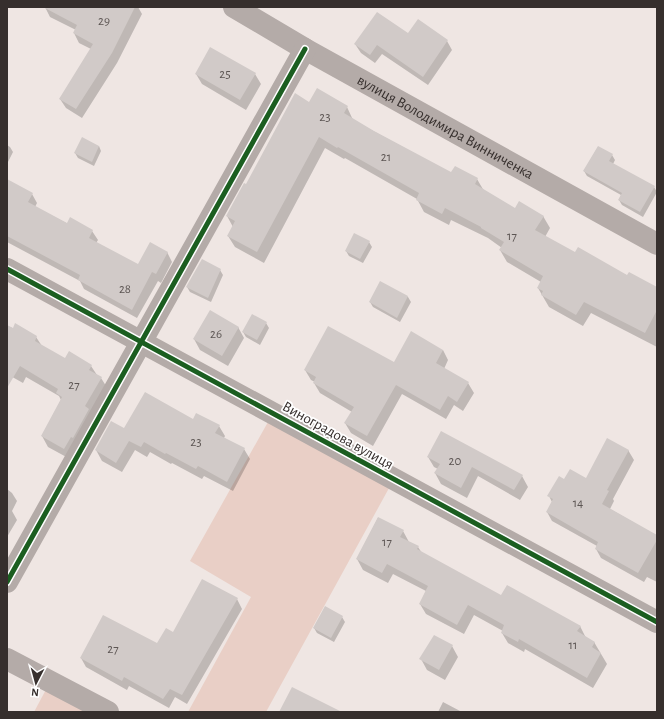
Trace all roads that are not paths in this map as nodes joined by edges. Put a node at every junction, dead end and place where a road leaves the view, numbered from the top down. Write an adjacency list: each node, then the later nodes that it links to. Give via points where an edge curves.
1 (234, 7): 2 (street, вулиця Володимира Винниченка)
2 (305, 49): 3 (street, вулиця Володимира Винниченка); 5 (street)
3 (657, 244)
4 (7, 269): 5 (street, Виноградова вулиця)
5 (142, 341): 6 (street); 7 (street, Виноградова вулиця)
6 (7, 582)
7 (657, 622)
8 (7, 659): 9 (street)
9 (108, 712)

